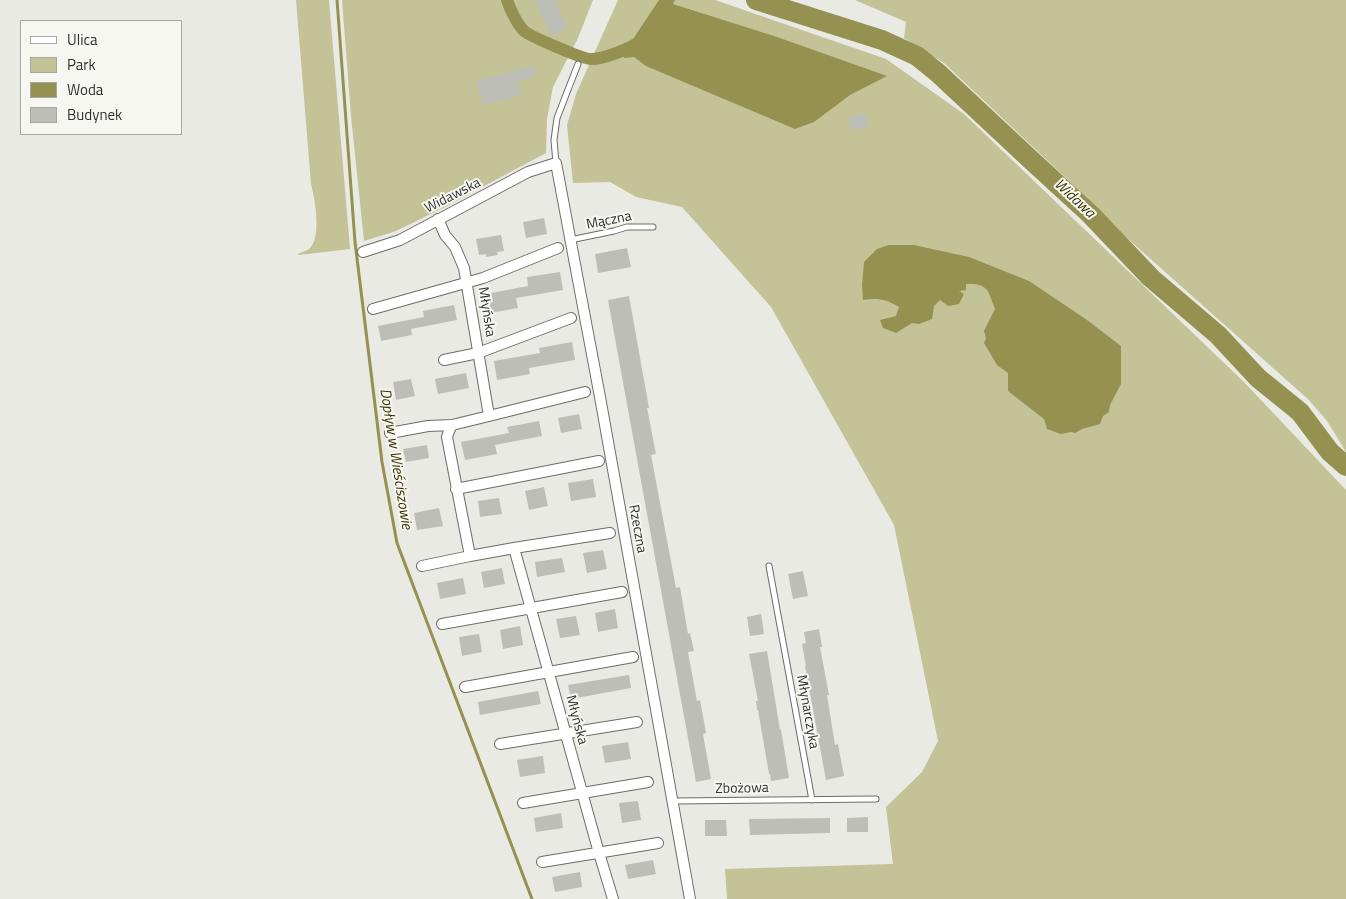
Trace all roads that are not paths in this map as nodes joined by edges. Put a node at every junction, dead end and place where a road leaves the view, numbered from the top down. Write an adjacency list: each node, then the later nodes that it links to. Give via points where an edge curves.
1 (578, 64): 2 (lane, via 556,118)
2 (556, 163): 3 (street, Widawska, via 528,172); 5 (street, Rzeczna)
3 (438, 219): 7 (street, Widawska, via 400,240); 8 (street, Młyńska, via 461,258)
4 (653, 227): 5 (lane, Mączna, via 627,227)
5 (570, 240): 37 (street, Rzeczna)
6 (558, 248): 8 (street)
7 (363, 252)
8 (467, 282): 9 (street); 11 (street, Młyńska)
9 (373, 309)
10 (572, 318): 11 (street)
11 (478, 353): 12 (street); 14 (street, Młyńska)
12 (444, 360)
13 (585, 392): 14 (street)
14 (490, 416): 15 (street)
15 (452, 424): 16 (street); 18 (street, via 447,437)
16 (390, 434)
17 (599, 461): 18 (street)
18 (456, 489): 21 (street)
19 (610, 533): 20 (street)
20 (514, 548): 21 (street); 25 (street, Młyńska)
21 (470, 556): 22 (street)
22 (422, 566)
23 (769, 566): 36 (lane, Młynarczyka)
24 (622, 592): 25 (street)
25 (531, 608): 26 (street); 28 (street, Młyńska)
26 (442, 624)
27 (633, 657): 28 (street)
28 (548, 672): 29 (street); 31 (street, Młyńska)
29 (466, 687)
30 (637, 722): 31 (street)
31 (566, 734): 32 (street); 34 (street, Młyńska)
32 (500, 744)
33 (648, 782): 34 (street)
34 (582, 793): 38 (street); 40 (street, Młyńska)
35 (876, 799): 36 (lane)
36 (812, 800): 37 (lane, Zbożowa)
37 (672, 802): 43 (street, Rzeczna)
38 (523, 803)
39 (658, 843): 40 (street)
40 (598, 853): 41 (street); 42 (street, Młyńska)
41 (542, 862)
42 (613, 899)
43 (690, 899)

